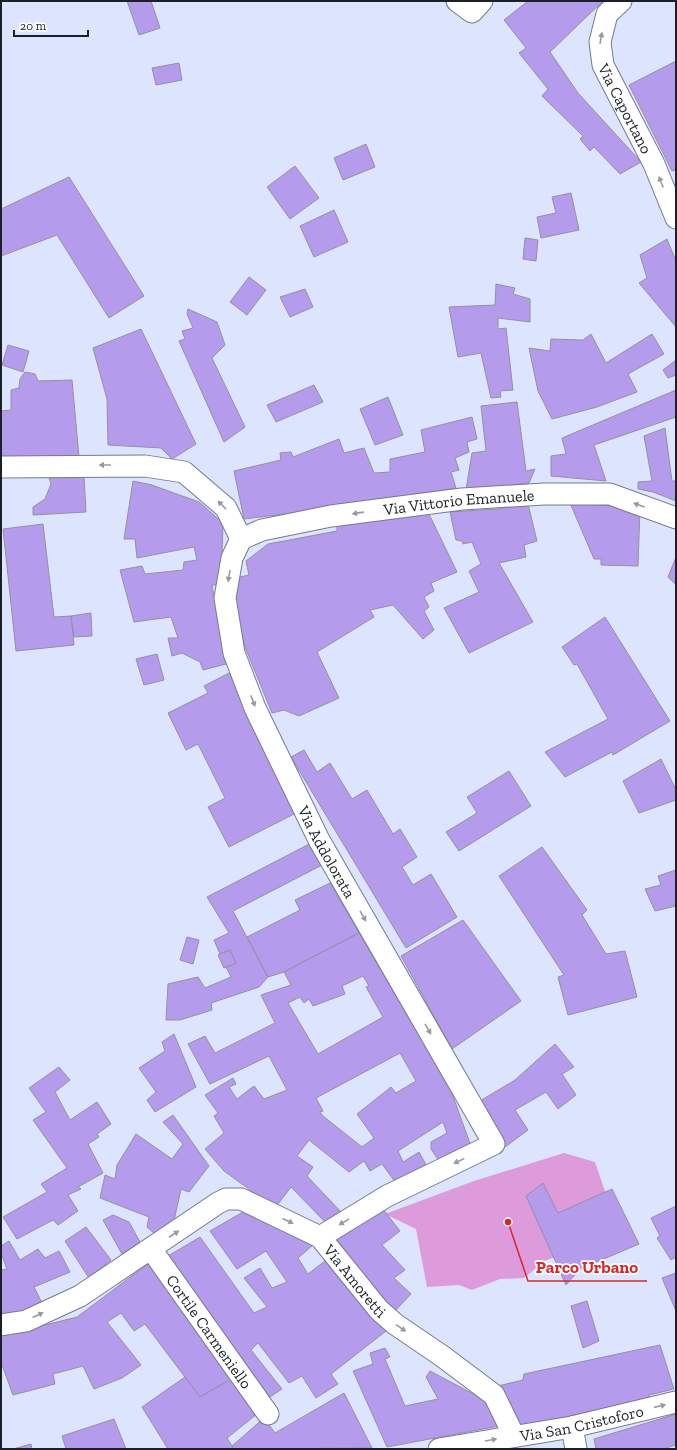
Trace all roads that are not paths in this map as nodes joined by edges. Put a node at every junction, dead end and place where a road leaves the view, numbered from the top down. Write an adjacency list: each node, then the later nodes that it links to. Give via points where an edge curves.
1 (457, 1): 2 (street, via 472,12)
2 (482, 1)
3 (621, 1): 4 (street, Via Caportano, one-way to 3, via 654,164 603,65 600,42 607,14)
4 (676, 218)
5 (1, 467): 7 (street, one-way to 5, via 226,508 184,472 145,466)
6 (676, 518): 7 (street, Via Vittorio Emanuele, one-way to 7, via 610,494 544,494 462,499 331,516 262,530)
7 (241, 539): 8 (street, Via Addolorata, one-way to 8, via 232,558 225,598 234,653 256,708 319,840 494,1144 387,1196)
8 (320, 1237): 9 (street, Via Amoretti, one-way to 8, via 226,1199 241,1199); 14 (street, Via Amoretti, one-way to 14, via 379,1310 494,1395)
9 (151, 1249): 10 (street, Via Amoretti, one-way to 9, via 26,1321 80,1296); 12 (street, Cortile Carmeniello)
10 (1, 1325)
11 (676, 1402): 13 (street, Via San Cristoforo, one-way to 11)
12 (268, 1414)
13 (572, 1427): 14 (street, Via San Cristoforo); 16 (street)
14 (514, 1436): 15 (street, Via San Cristoforo, one-way to 14)
15 (439, 1449)
16 (576, 1449)

